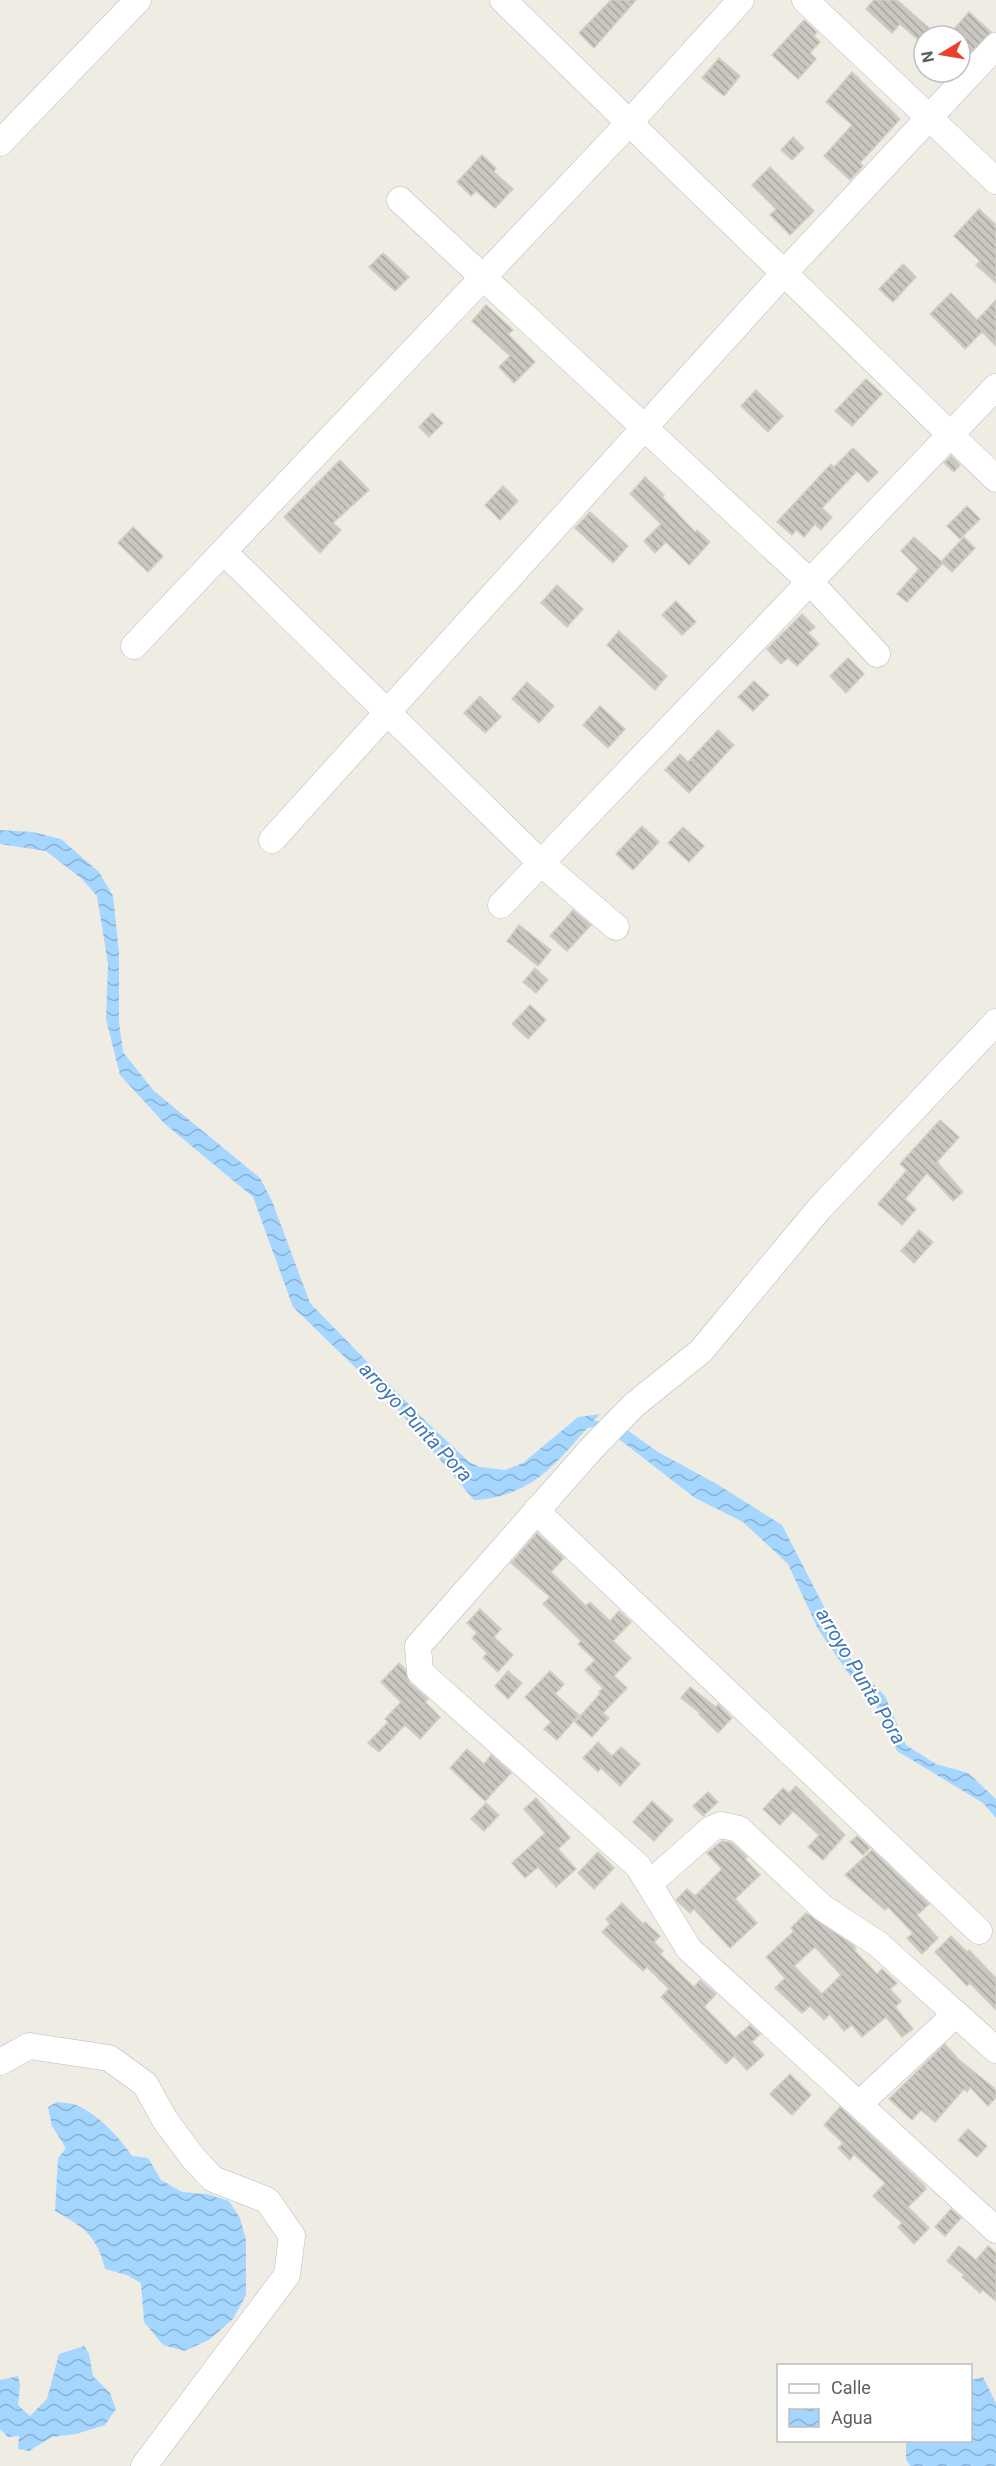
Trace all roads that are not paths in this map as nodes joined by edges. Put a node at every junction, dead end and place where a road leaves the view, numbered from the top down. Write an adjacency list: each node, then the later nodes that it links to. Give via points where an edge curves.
1 (138, 0): 8 (street)
2 (503, 0): 7 (street)
3 (741, 0): 7 (street)
4 (805, 0): 6 (street)
5 (996, 46): 6 (street)
6 (928, 117): 9 (street); 11 (street)
7 (629, 123): 11 (street); 12 (street)
8 (0, 144)
9 (996, 181)
10 (400, 200): 12 (street)
11 (784, 273): 14 (street); 15 (street)
12 (483, 278): 14 (street); 17 (street)
13 (996, 387): 15 (street)
14 (645, 428): 18 (street); 21 (street)
15 (950, 435): 16 (street); 18 (street)
16 (996, 479)
17 (224, 552): 19 (street); 21 (street)
18 (810, 582): 20 (street); 23 (street)
19 (134, 646)
20 (877, 654)
21 (387, 712): 22 (street); 23 (street)
22 (272, 840)
23 (541, 863): 24 (street); 25 (street)
24 (501, 905)
25 (616, 927)
26 (996, 1022): 27 (street, via 819,1209 701,1351 634,1405)
27 (536, 1511): 28 (street, via 418,1646 420,1672 638,1866); 29 (street)
28 (649, 1884): 30 (street, via 711,1829 721,1825 739,1829 823,1908 878,1944); 33 (street, via 690,1949)
29 (979, 1931)
30 (956, 2014): 31 (street); 33 (street)
31 (996, 2050)
32 (0, 2062): 35 (street, via 29,2046 109,2058 144,2084 165,2120 213,2179 267,2200 292,2236 287,2275)
33 (859, 2104): 34 (street)
34 (996, 2230)
35 (144, 2466)

